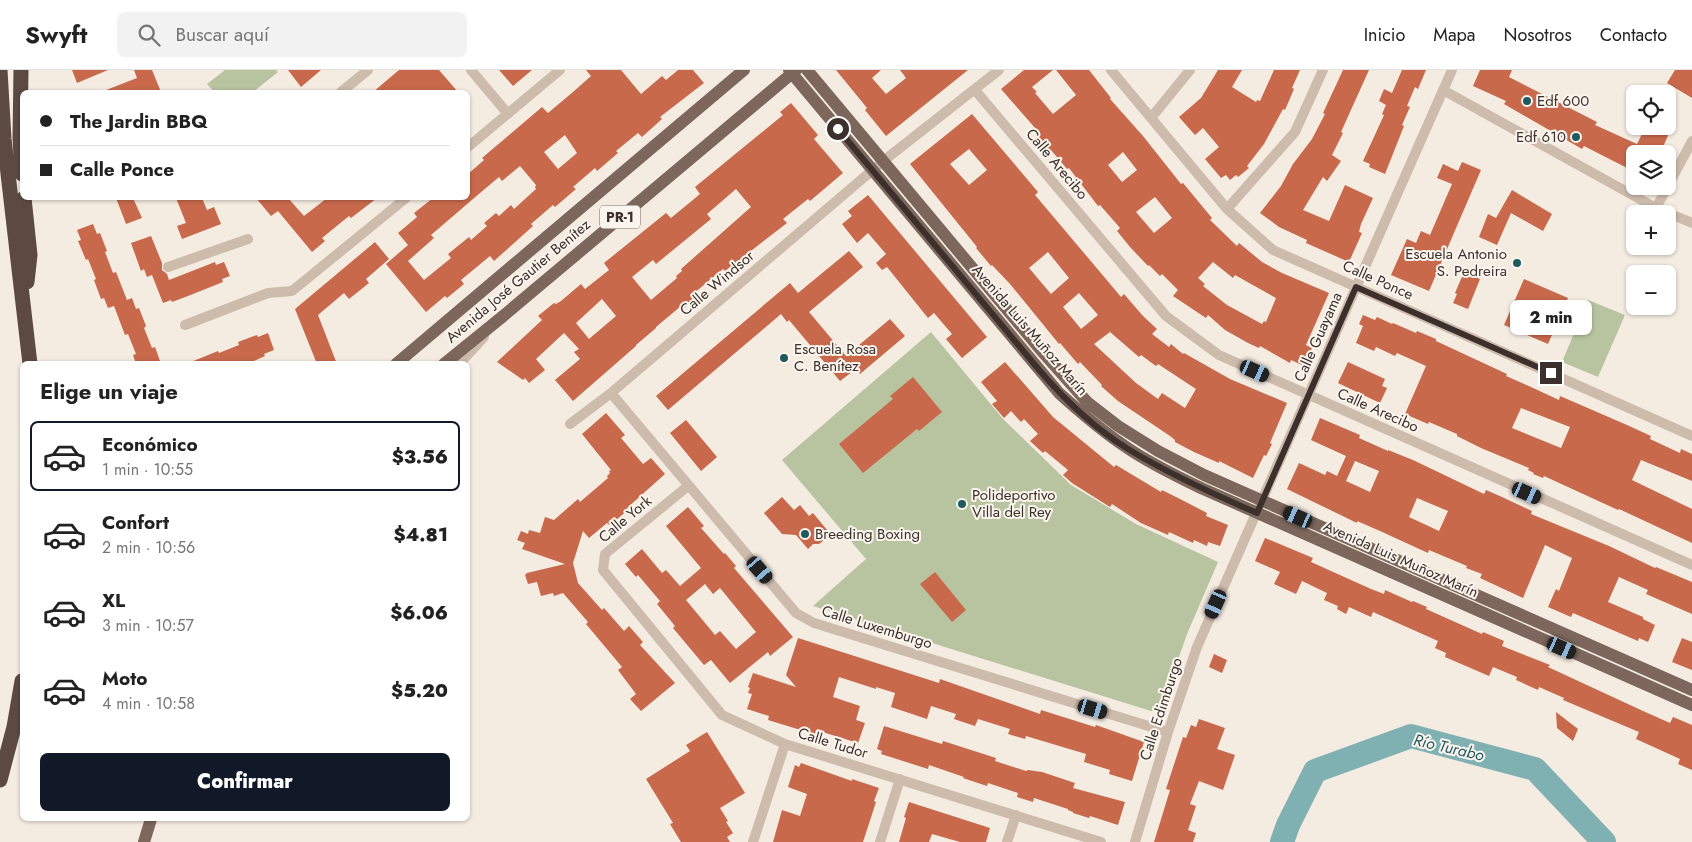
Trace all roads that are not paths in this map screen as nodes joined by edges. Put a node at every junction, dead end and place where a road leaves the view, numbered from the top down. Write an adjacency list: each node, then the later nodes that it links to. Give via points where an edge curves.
1 (0, 70): 34 (highway, via 4,139)
2 (21, 70): 14 (highway)
3 (368, 70): 15 (street)
4 (471, 70): 18 (street)
5 (560, 70): 18 (street)
6 (744, 70): 38 (main road, Avenida José Gautier Benítez / PR-1)
7 (807, 70): 22 (main road, Avenida Luis Muñoz Marín)
8 (999, 70): 16 (street, Calle Windsor)
9 (1111, 70): 19 (street, Calle Ponce)
10 (1190, 70): 19 (street)
11 (1323, 70): 28 (street, via 1295,132)
12 (1452, 70): 17 (street, Calle Guayama)
13 (792, 71): 23 (main road, Avenida Luis Muñoz Marín); 35 (main road, Avenida José Gautier Benítez / PR-1)
14 (21, 90)
15 (343, 90)
16 (975, 90): 22 (street, Calle Windsor); 42 (street, Calle Arecibo, via 1166,316 1219,355)
17 (1443, 90): 26 (street); 33 (street, Calle Guayama)
18 (508, 114): 21 (street)
19 (1151, 118): 28 (street, Calle Ponce)
20 (1692, 141): 27 (street)
21 (470, 145)
22 (882, 162): 23 (street, Calle Windsor); 46 (main road, Avenida Luis Muñoz Marín, via 1087,402 1158,452)
23 (872, 171): 41 (street, Calle Windsor); 46 (main road, Avenida Luis Muñoz Marín, via 1074,407 1126,448 1158,467 1201,488)
24 (24, 200): 34 (highway, via 30,255)
25 (404, 200): 36 (street, via 292,291 268,293)
26 (1651, 205)
27 (1658, 205)
28 (1227, 209): 33 (street, Calle Ponce, via 1273,250)
29 (1676, 216): 30 (street)
30 (1692, 223)
31 (248, 239): 32 (street)
32 (168, 267)
33 (1356, 287): 42 (street, Calle Guayama); 44 (street, Calle Ponce)
34 (25, 311): 37 (highway)
35 (502, 317): 39 (main road, Avenida José Gautier Benítez / PR-1); 40 (street)
36 (185, 325)
37 (30, 361)
38 (400, 361)
39 (448, 361)
40 (462, 361)
41 (611, 393): 43 (street, Calle Windsor); 45 (street, Calle Luxemburgo)
42 (1308, 396): 46 (street, Calle Guayama); 47 (street, Calle Arecibo)
43 (570, 424)
44 (1692, 436)
45 (688, 486): 48 (street, Calle York, via 605,554 603,570); 53 (street, Calle Luxemburgo, via 796,613 814,623)
46 (1260, 507): 49 (street, Calle Guayama); 50 (main road, Avenida Luis Muñoz Marín); 52 (main road, Avenida Luis Muñoz Marín)
47 (1692, 565)
48 (614, 583): 54 (street, Calle Tudor, via 722,715)
49 (1223, 589): 53 (street, Calle Edimburgo, via 1197,646)
50 (1692, 690)
51 (20, 692): 56 (highway)
52 (1692, 705)
53 (1168, 732): 64 (street, Calle Edimburgo)
54 (785, 744): 55 (street, Calle Tudor); 60 (street)
55 (900, 779): 57 (street, Calle Tudor); 61 (street)
56 (0, 780)
57 (1016, 815): 62 (street); 63 (street, Calle Tudor)
58 (150, 821): 59 (main road)
59 (144, 842)
60 (753, 842)
61 (880, 842)
62 (1008, 842)
63 (1101, 842)
64 (1135, 842)

